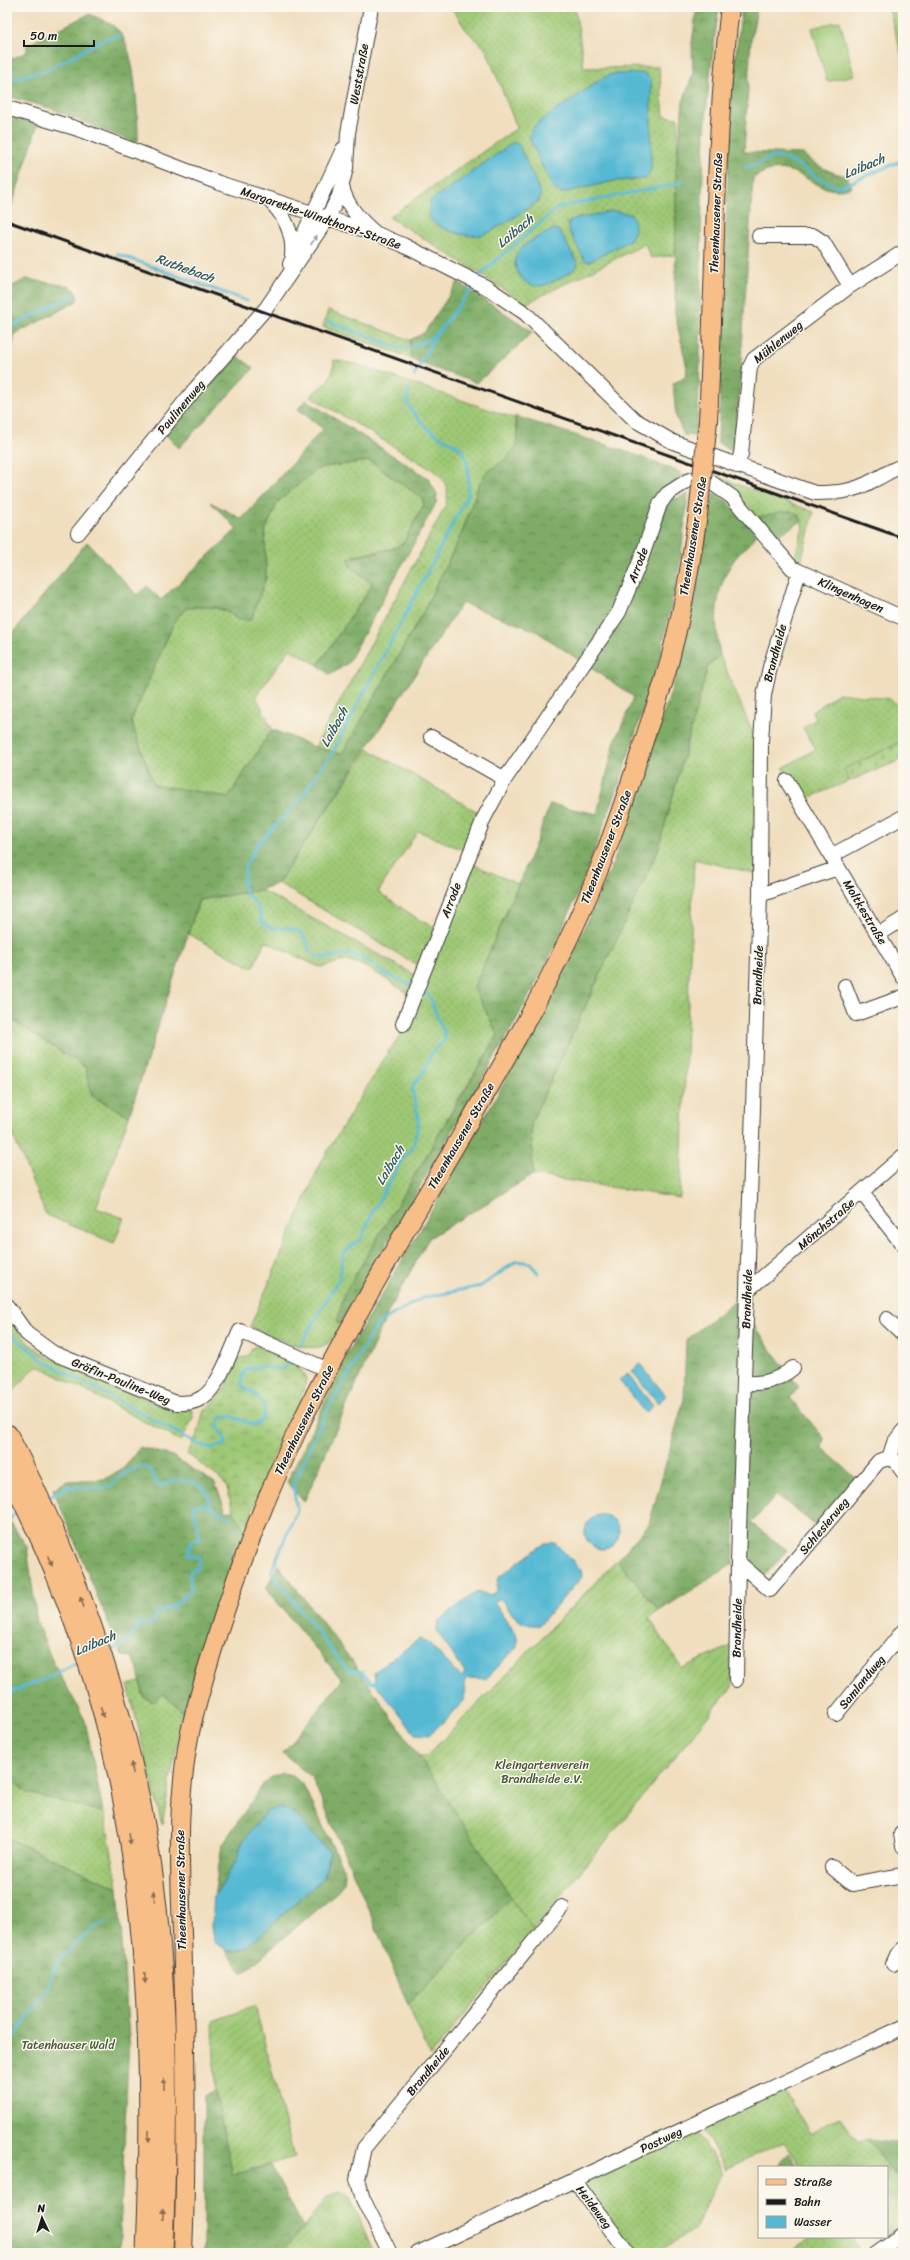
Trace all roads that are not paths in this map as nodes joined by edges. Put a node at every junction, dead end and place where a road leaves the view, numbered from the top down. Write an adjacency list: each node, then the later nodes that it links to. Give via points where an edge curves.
1 (371, 7): 4 (street, Weststraße)
2 (730, 7): 40 (main road, Theenhausener Straße, bridge, via 715,191 708,421 698,514 672,654 622,810 570,936 521,1034)
3 (7, 108): 6 (street, Margarethe-Windthorst-Straße, via 75,128)
4 (347, 141): 5 (street, Weststraße); 7 (street, Weststraße)
5 (342, 187): 8 (street, Weststraße); 9 (street, via 348,204)
6 (270, 200): 7 (street, Margarethe-Windthorst-Straße); 12 (street, Paulinenweg, via 282,213 289,228 292,239)
7 (312, 214): 8 (street, Margarethe-Windthorst-Straße); 12 (street, Paulinenweg)
8 (327, 219): 9 (street, Margarethe-Windthorst-Straße); 13 (street, Paulinenweg, one-way to 8)
9 (377, 234): 15 (street, Margarethe-Windthorst-Straße, via 486,287 539,325 635,420 673,442)
10 (759, 236): 14 (street, via 814,236 823,242)
11 (903, 252): 14 (street, Mühlenweg)
12 (291, 259): 13 (street, Paulinenweg)
13 (283, 282): 17 (street, Paulinenweg, via 267,307 196,388)
14 (850, 286): 15 (street, Mühlenweg, via 751,363 741,454)
15 (737, 466): 16 (street, Margarethe-Windthorst-Straße, via 815,493 837,493 854,490)
16 (903, 466)
17 (78, 533)
18 (799, 572): 19 (street, Klingenhagen); 21 (street, Arrode, via 777,552 732,497 719,487 698,478 677,486 660,504 642,559 619,612); 25 (street, Brandheide, via 770,666 764,695 761,741)
19 (903, 618)
20 (431, 736): 21 (street)
21 (505, 779): 31 (street, Arrode, via 484,818)
22 (787, 781): 24 (street, Moltkestraße)
23 (903, 817): 24 (street)
24 (835, 862): 25 (street, Moltkestraße); 27 (street, Moltkestraße)
25 (760, 895): 35 (street, Brandheide)
26 (903, 919): 27 (street)
27 (879, 934): 28 (street, Moltkestraße)
28 (903, 977)
29 (845, 986): 30 (street, via 856,1014)
30 (903, 997)
31 (403, 1024)
32 (903, 1156): 33 (street, Mönchstraße)
33 (862, 1193): 34 (street); 35 (street, Mönchstraße)
34 (903, 1245)
35 (748, 1290): 41 (street, Brandheide)
36 (7, 1306): 40 (street, Gräfin-Pauline-Weg, via 27,1334 53,1353 176,1403 197,1400 208,1393 222,1371 240,1331)
37 (887, 1319): 38 (street)
38 (903, 1334)
39 (792, 1368): 41 (street, via 774,1381 762,1384)
40 (328, 1370): 63 (main road, Theenhausener Straße, via 299,1426 249,1543 210,1658 192,1722 182,1789 178,1849 187,2088)
41 (745, 1383): 48 (street, Brandheide)
42 (903, 1431): 44 (street, via 894,1443)
43 (7, 1435): 47 (highway)
44 (889, 1458): 46 (street, via 896,1462); 48 (street, Schlesierweg, via 879,1461 770,1590)
45 (7, 1468): 47 (highway)
46 (903, 1472)
47 (28, 1492): 50 (highway, via 41,1521 59,1581 88,1641)
48 (738, 1562): 51 (street, Brandheide)
49 (903, 1631): 52 (street, Samlandweg)
50 (99, 1672): 61 (highway, one-way to 61, via 126,1810 143,1939 148,2036); 62 (highway, one-way to 50, via 164,2065 158,1935 151,1867 128,1750)
51 (736, 1680)
52 (836, 1714)
53 (832, 1867): 54 (street, via 852,1884)
54 (903, 1875)
55 (562, 1907): 64 (street, Brandheide, via 364,2148 358,2179 362,2199)
56 (903, 1949): 57 (street)
57 (893, 1964)
58 (903, 2027): 59 (street, Postweg)
59 (574, 2180): 65 (street, Postweg); 66 (street, Heideweg)
60 (903, 2234): 67 (street)
61 (147, 2253)
62 (162, 2253)
63 (184, 2253)
64 (390, 2253)
65 (418, 2253)
66 (628, 2253)
67 (876, 2253)

